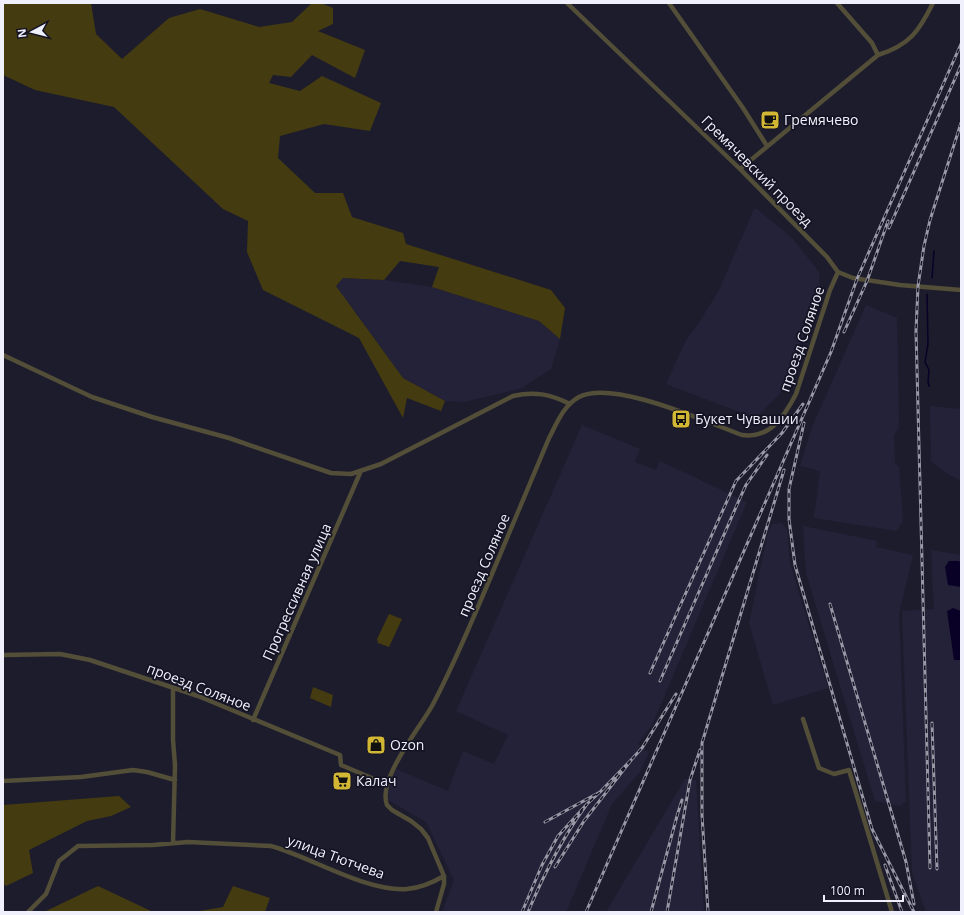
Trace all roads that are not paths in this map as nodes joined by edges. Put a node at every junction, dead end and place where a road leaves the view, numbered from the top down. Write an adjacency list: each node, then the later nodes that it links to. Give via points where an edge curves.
1 (567, 3): 7 (street, Гремячевский проезд)
2 (669, 3): 6 (street)
3 (837, 3): 5 (street, via 872,43)
4 (933, 3): 5 (street, via 920,29 912,38 900,46)
5 (878, 54): 6 (street)
6 (767, 146): 7 (street)
7 (740, 169): 8 (street, Гремячевский проезд, via 827,257)
8 (838, 272): 9 (street, via 867,281); 11 (street, проезд Соляное, via 796,394 778,422 760,435 742,435 616,393 587,394)
9 (961, 290)
10 (3, 355): 12 (street, via 92,397 129,410 222,436 331,473 344,475)
11 (570, 404): 12 (street, via 558,398 538,394 513,396 381,464); 19 (street, проезд Соляное, via 550,438 460,649 432,706 391,771)
12 (360, 472): 16 (street, Прогрессивная улица)
13 (3, 655): 14 (street, проезд Соляное, via 60,654 90,660)
14 (173, 688): 16 (street, проезд Соляное, via 199,696); 17 (street)
15 (804, 719): 24 (street, via 819,768 834,774 849,770)
16 (253, 720): 19 (street, проезд Соляное, via 340,755 341,765)
17 (175, 780): 18 (street, via 133,770 81,777); 20 (street)
18 (3, 781)
19 (386, 784): 21 (street, via 387,805 421,829 428,838)
20 (173, 844): 21 (street, улица Тютчева, via 271,846 284,849 326,868 394,888 418,888); 22 (street, улица Тютчева, via 78,846 59,861 46,894)
21 (444, 876): 23 (street)
22 (28, 912)
23 (436, 912)
24 (892, 912)

